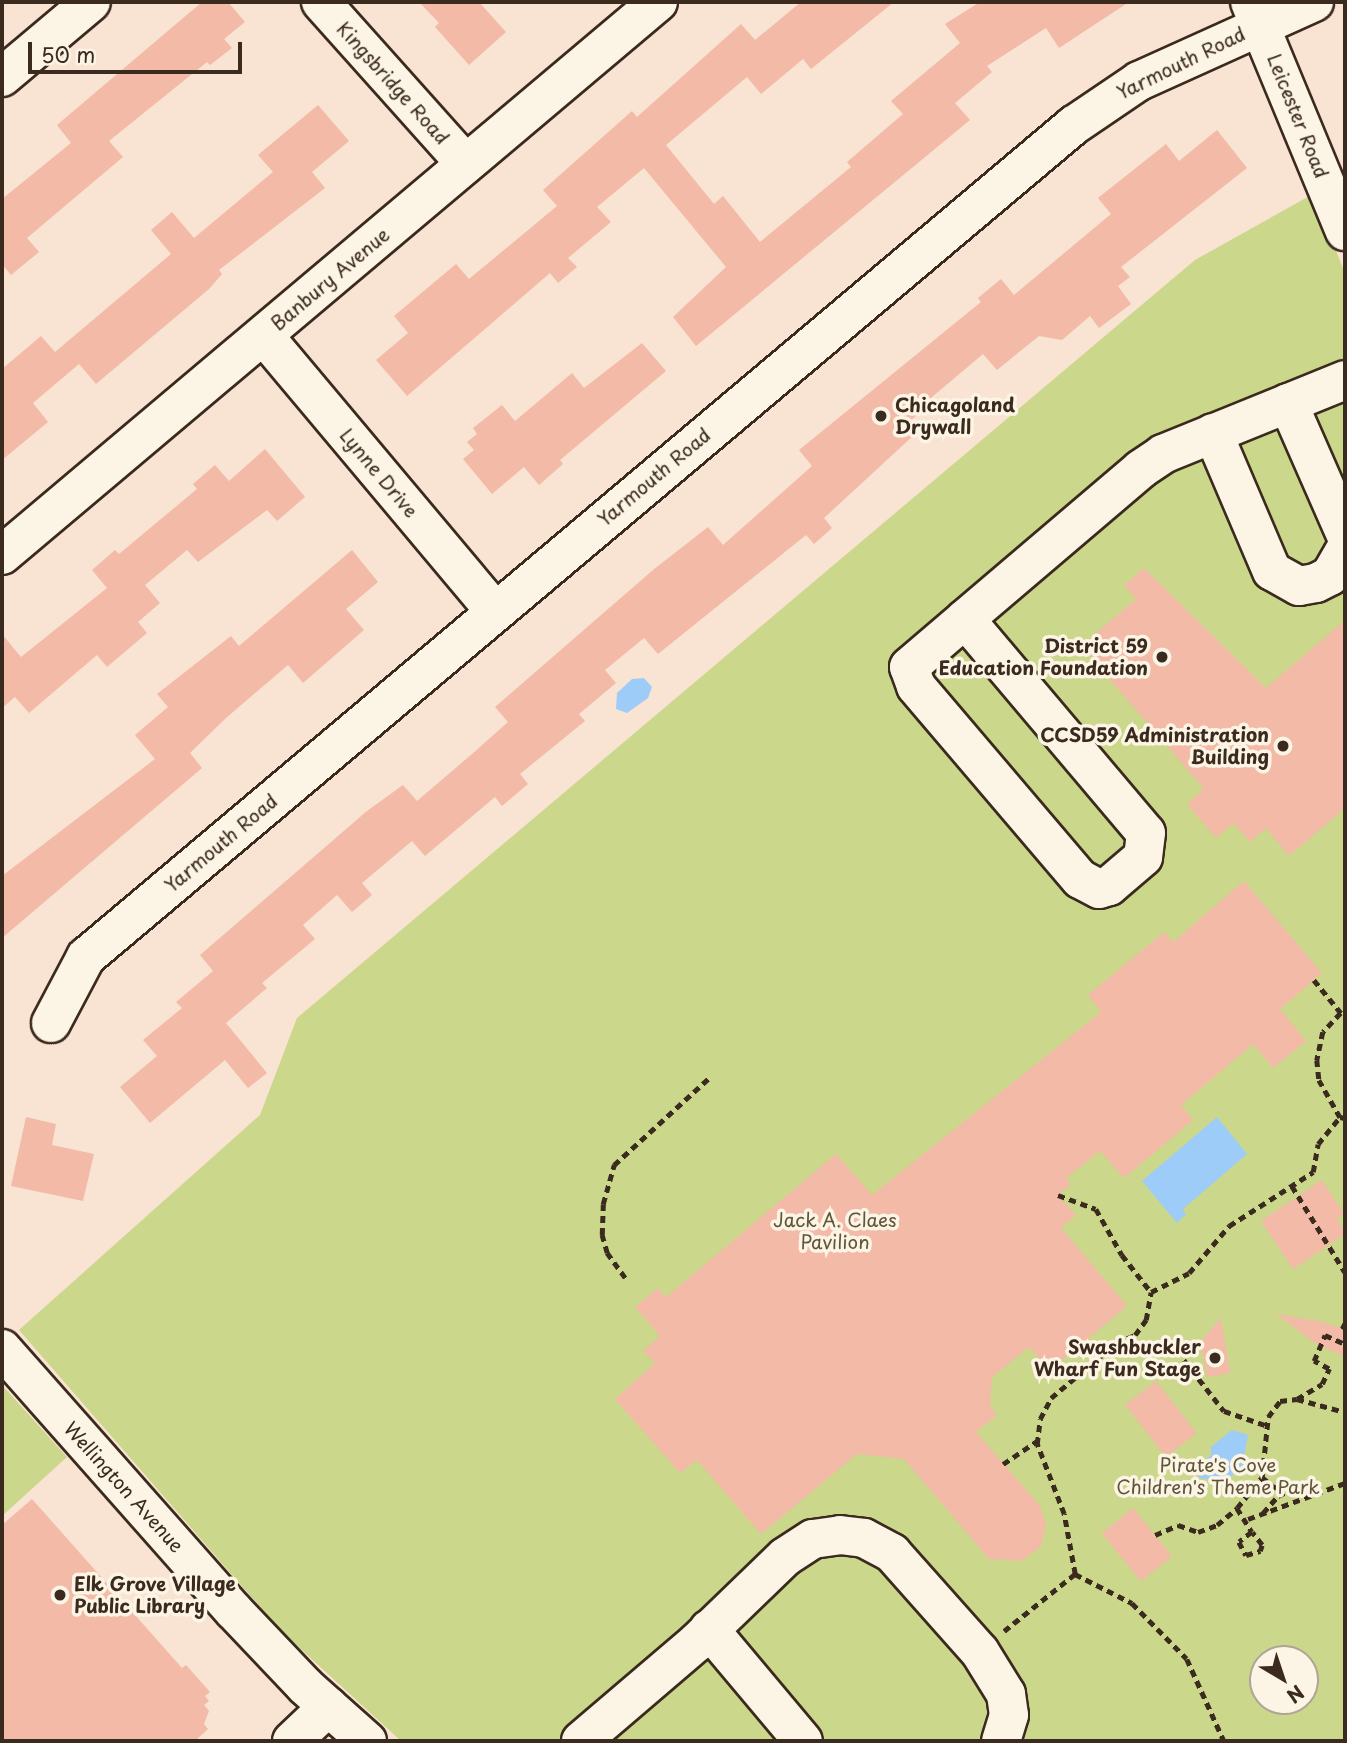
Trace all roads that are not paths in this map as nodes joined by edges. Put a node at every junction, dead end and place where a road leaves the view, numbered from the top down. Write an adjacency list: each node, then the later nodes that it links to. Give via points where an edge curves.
1 (91, 2): 6 (street)
2 (321, 2): 7 (street, Kingsbridge Road)
3 (658, 2): 7 (street, Banbury Avenue)
4 (1314, 2): 5 (street, Yarmouth Road)
5 (1256, 13): 8 (street, Leicester Road); 16 (street, Yarmouth Road, via 1095,109)
6 (2, 77)
7 (466, 164): 9 (street, Banbury Avenue)
8 (1345, 231)
9 (264, 336): 15 (street, Banbury Avenue); 16 (street, Lynne Drive)
10 (1345, 380): 11 (street)
11 (1288, 403): 12 (street); 13 (street)
12 (1213, 433): 14 (street, via 1272,571 1299,586 1316,583 1330,576); 17 (street, via 1141,469)
13 (1345, 533)
14 (1345, 550)
15 (2, 555)
16 (494, 610): 18 (street, Yarmouth Road, via 86,957)
17 (965, 619): 17 (street, via 909,667 916,686 1080,879 1099,889 1109,886 1143,856 1146,832)
18 (51, 1023)
19 (2, 1349): 21 (street, Wellington Avenue, via 233,1610)
20 (709, 1629): 24 (street); 25 (street); 26 (street, via 785,1557 813,1539 864,1538 892,1553 980,1652 1006,1694 1009,1715)
21 (328, 1707): 22 (street); 23 (street, Wellington Avenue)
22 (292, 1741)
23 (367, 1741)
24 (581, 1741)
25 (803, 1741)
26 (1001, 1741)

